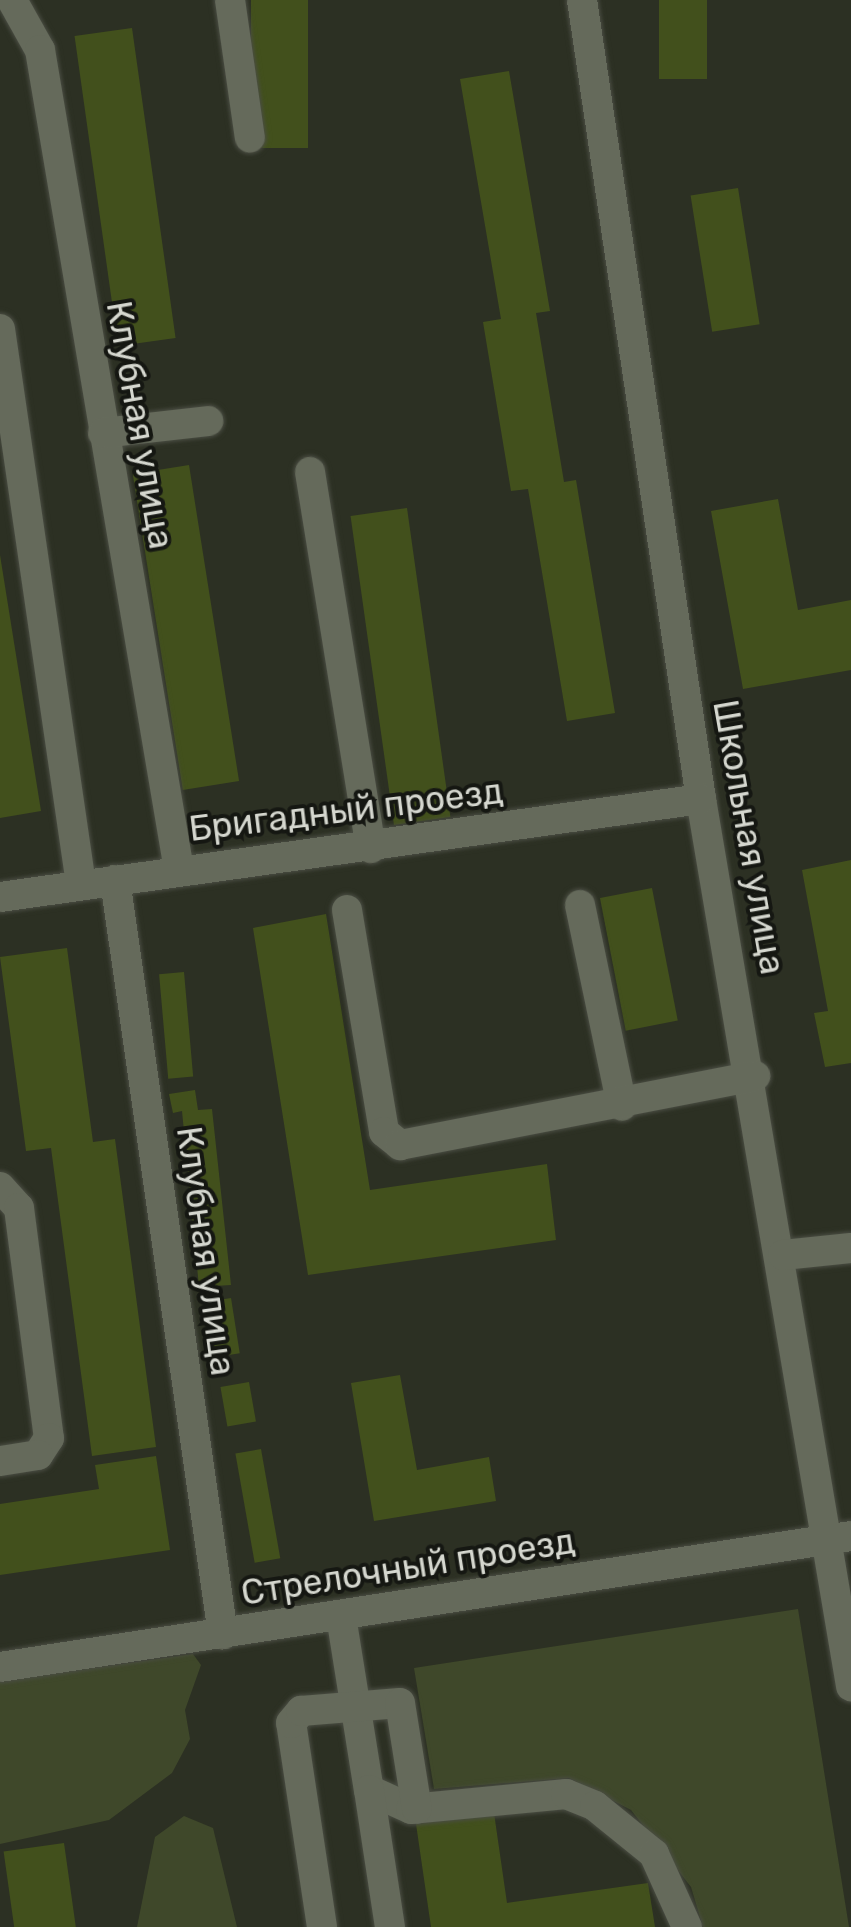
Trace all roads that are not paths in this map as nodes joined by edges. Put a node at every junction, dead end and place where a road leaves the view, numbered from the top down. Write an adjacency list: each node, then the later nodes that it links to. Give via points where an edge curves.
1 (12, 0): 7 (street, Клубная улица, via 40,50)
2 (230, 0): 4 (street)
3 (582, 0): 9 (street, Школьная улица)
4 (250, 138)
5 (0, 329): 13 (street)
6 (208, 421): 7 (street)
7 (103, 432): 11 (street, Клубная улица)
8 (310, 472): 10 (street)
9 (702, 798): 10 (street, Бригадный проезд); 17 (street, Школьная улица)
10 (371, 848): 11 (street, Бригадный проезд)
11 (180, 870): 12 (street, Бригадный проезд)
12 (115, 880): 13 (street, Бригадный проезд); 25 (street, Клубная улица)
13 (82, 884): 14 (street, Бригадный проезд)
14 (0, 897)
15 (580, 905): 18 (street)
16 (347, 910): 18 (street, via 390,1140 414,1148)
17 (755, 1076): 18 (street); 21 (street, Школьная улица)
18 (622, 1106)
19 (0, 1187): 22 (street, via 19,1208 50,1438 38,1456)
20 (851, 1248): 21 (street)
21 (784, 1255): 23 (street, Школьная улица)
22 (0, 1461)
23 (839, 1538): 24 (street, Стрелочный проезд); 27 (street, Школьная улица)
24 (341, 1616): 25 (street, Стрелочный проезд); 28 (street)
25 (224, 1634): 26 (street, Стрелочный проезд)
26 (0, 1667)
27 (851, 1686)
28 (356, 1706): 29 (street); 30 (street, via 400,1703); 31 (street, via 301,1711 291,1723)
29 (369, 1790): 30 (street); 32 (street)
30 (417, 1808): 33 (street, via 566,1794 595,1806 654,1854)
31 (322, 1927)
32 (390, 1927)
33 (687, 1927)

